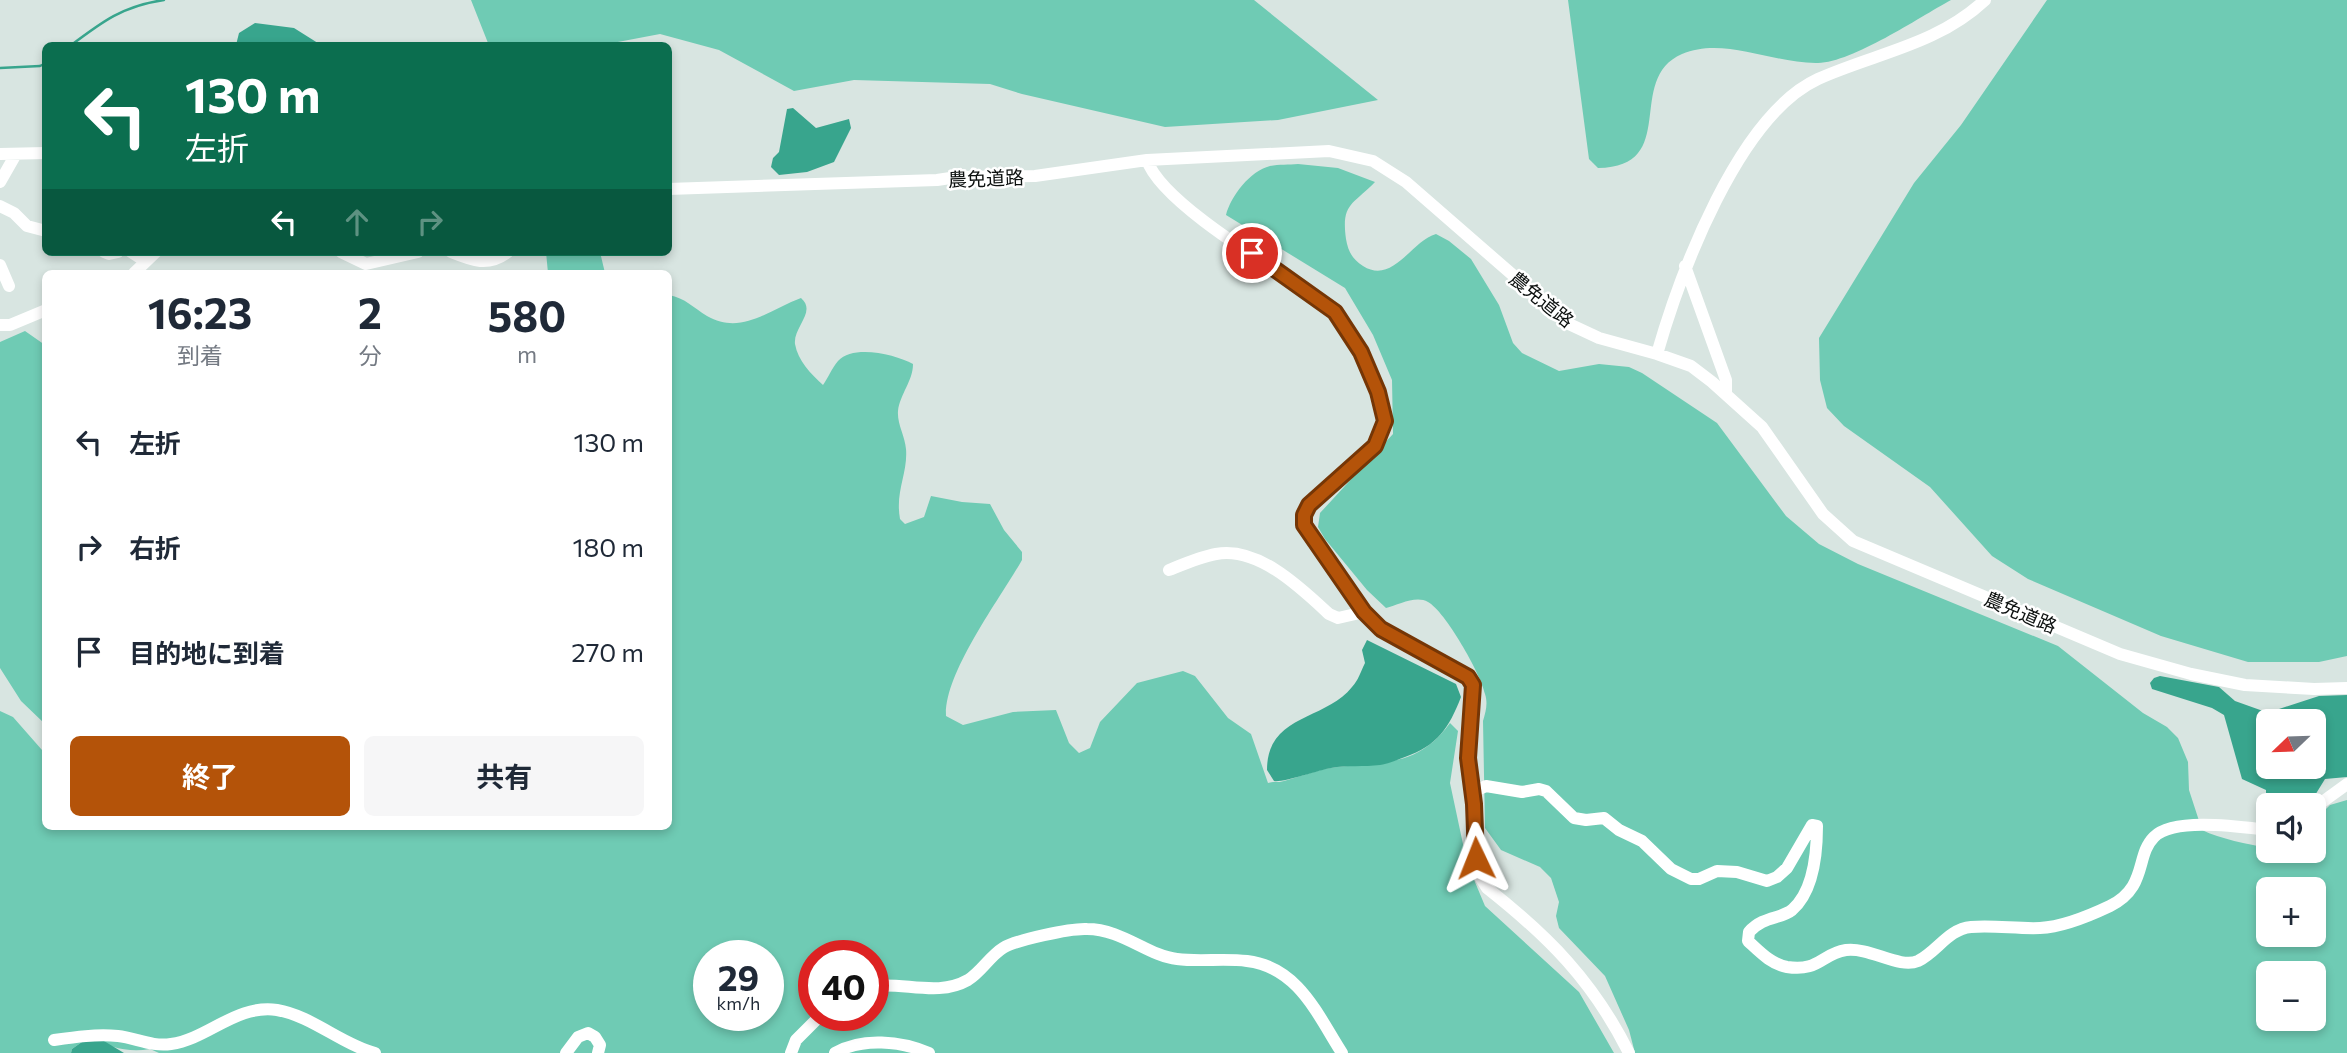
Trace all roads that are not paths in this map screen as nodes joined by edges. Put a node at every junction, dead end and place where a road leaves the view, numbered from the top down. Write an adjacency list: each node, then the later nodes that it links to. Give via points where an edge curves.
1 (1985, 0): 18 (street, via 1941,33 1814,81 1794,96 1750,143)
2 (42, 153): 4 (street)
3 (0, 154): 4 (street)
4 (16, 154): 6 (street)
5 (1147, 160): 7 (street, 農免道路, via 1035,176); 23 (street, 農免道路, via 1329,151 1373,162 1406,182 1569,324 1599,338); 26 (street, via 1151,172 1184,207 1335,312 1361,352 1378,392 1383,432 1375,446 1309,505 1304,525)
6 (0, 182)
7 (672, 188)
8 (0, 206): 9 (street, via 27,226)
9 (42, 230)
10 (137, 256): 16 (street)
11 (151, 256): 16 (street)
12 (349, 256): 13 (street, via 366,264)
13 (389, 256)
14 (462, 256): 15 (street, via 480,263)
15 (502, 256)
16 (145, 261): 19 (street)
17 (0, 265): 20 (street)
18 (1685, 265): 23 (street); 24 (street, via 1726,380)
19 (137, 270)
20 (9, 286)
21 (42, 312): 22 (street)
22 (0, 325)
23 (1657, 354): 24 (street, 農免道路, via 1691,366)
24 (1726, 394): 27 (street, 農免道路, via 1762,427 1823,514 1853,541 2120,654 2245,685)
25 (1169, 570): 26 (street, via 1217,554 1236,554 1283,574 1329,614 1338,618)
26 (1364, 612): 29 (street, via 1390,636 1468,677 1473,685 1468,758)
27 (2347, 688)
28 (2347, 784): 30 (street)
29 (1472, 789): 31 (street, via 1546,791 1574,818 1604,818 1691,879 1717,871 1767,881 1777,877 1787,869 1806,831 1812,825 1817,827 1813,872 1795,906 1749,932 1748,941 1775,965 1789,968 1807,968 1846,950 1915,962 1968,927 2059,925 2113,905 2128,892 2140,875 2155,835 2189,825); 42 (street, via 1480,877 1584,979)
30 (2326, 799)
31 (2256, 829)
32 (889, 985): 41 (street, via 940,989 968,980 1005,946 1060,932 1097,930 1174,959 1269,965 1286,974 1303,992)
33 (805, 1031): 38 (street)
34 (54, 1041): 35 (street, via 92,1035 173,1044 242,1013 275,1010)
35 (375, 1053)
36 (566, 1053): 37 (street, via 578,1037 588,1033 600,1045)
37 (598, 1053)
38 (791, 1053)
39 (835, 1053): 40 (street, via 859,1044 890,1043)
40 (929, 1053)
41 (1342, 1053)
42 (1629, 1053)

